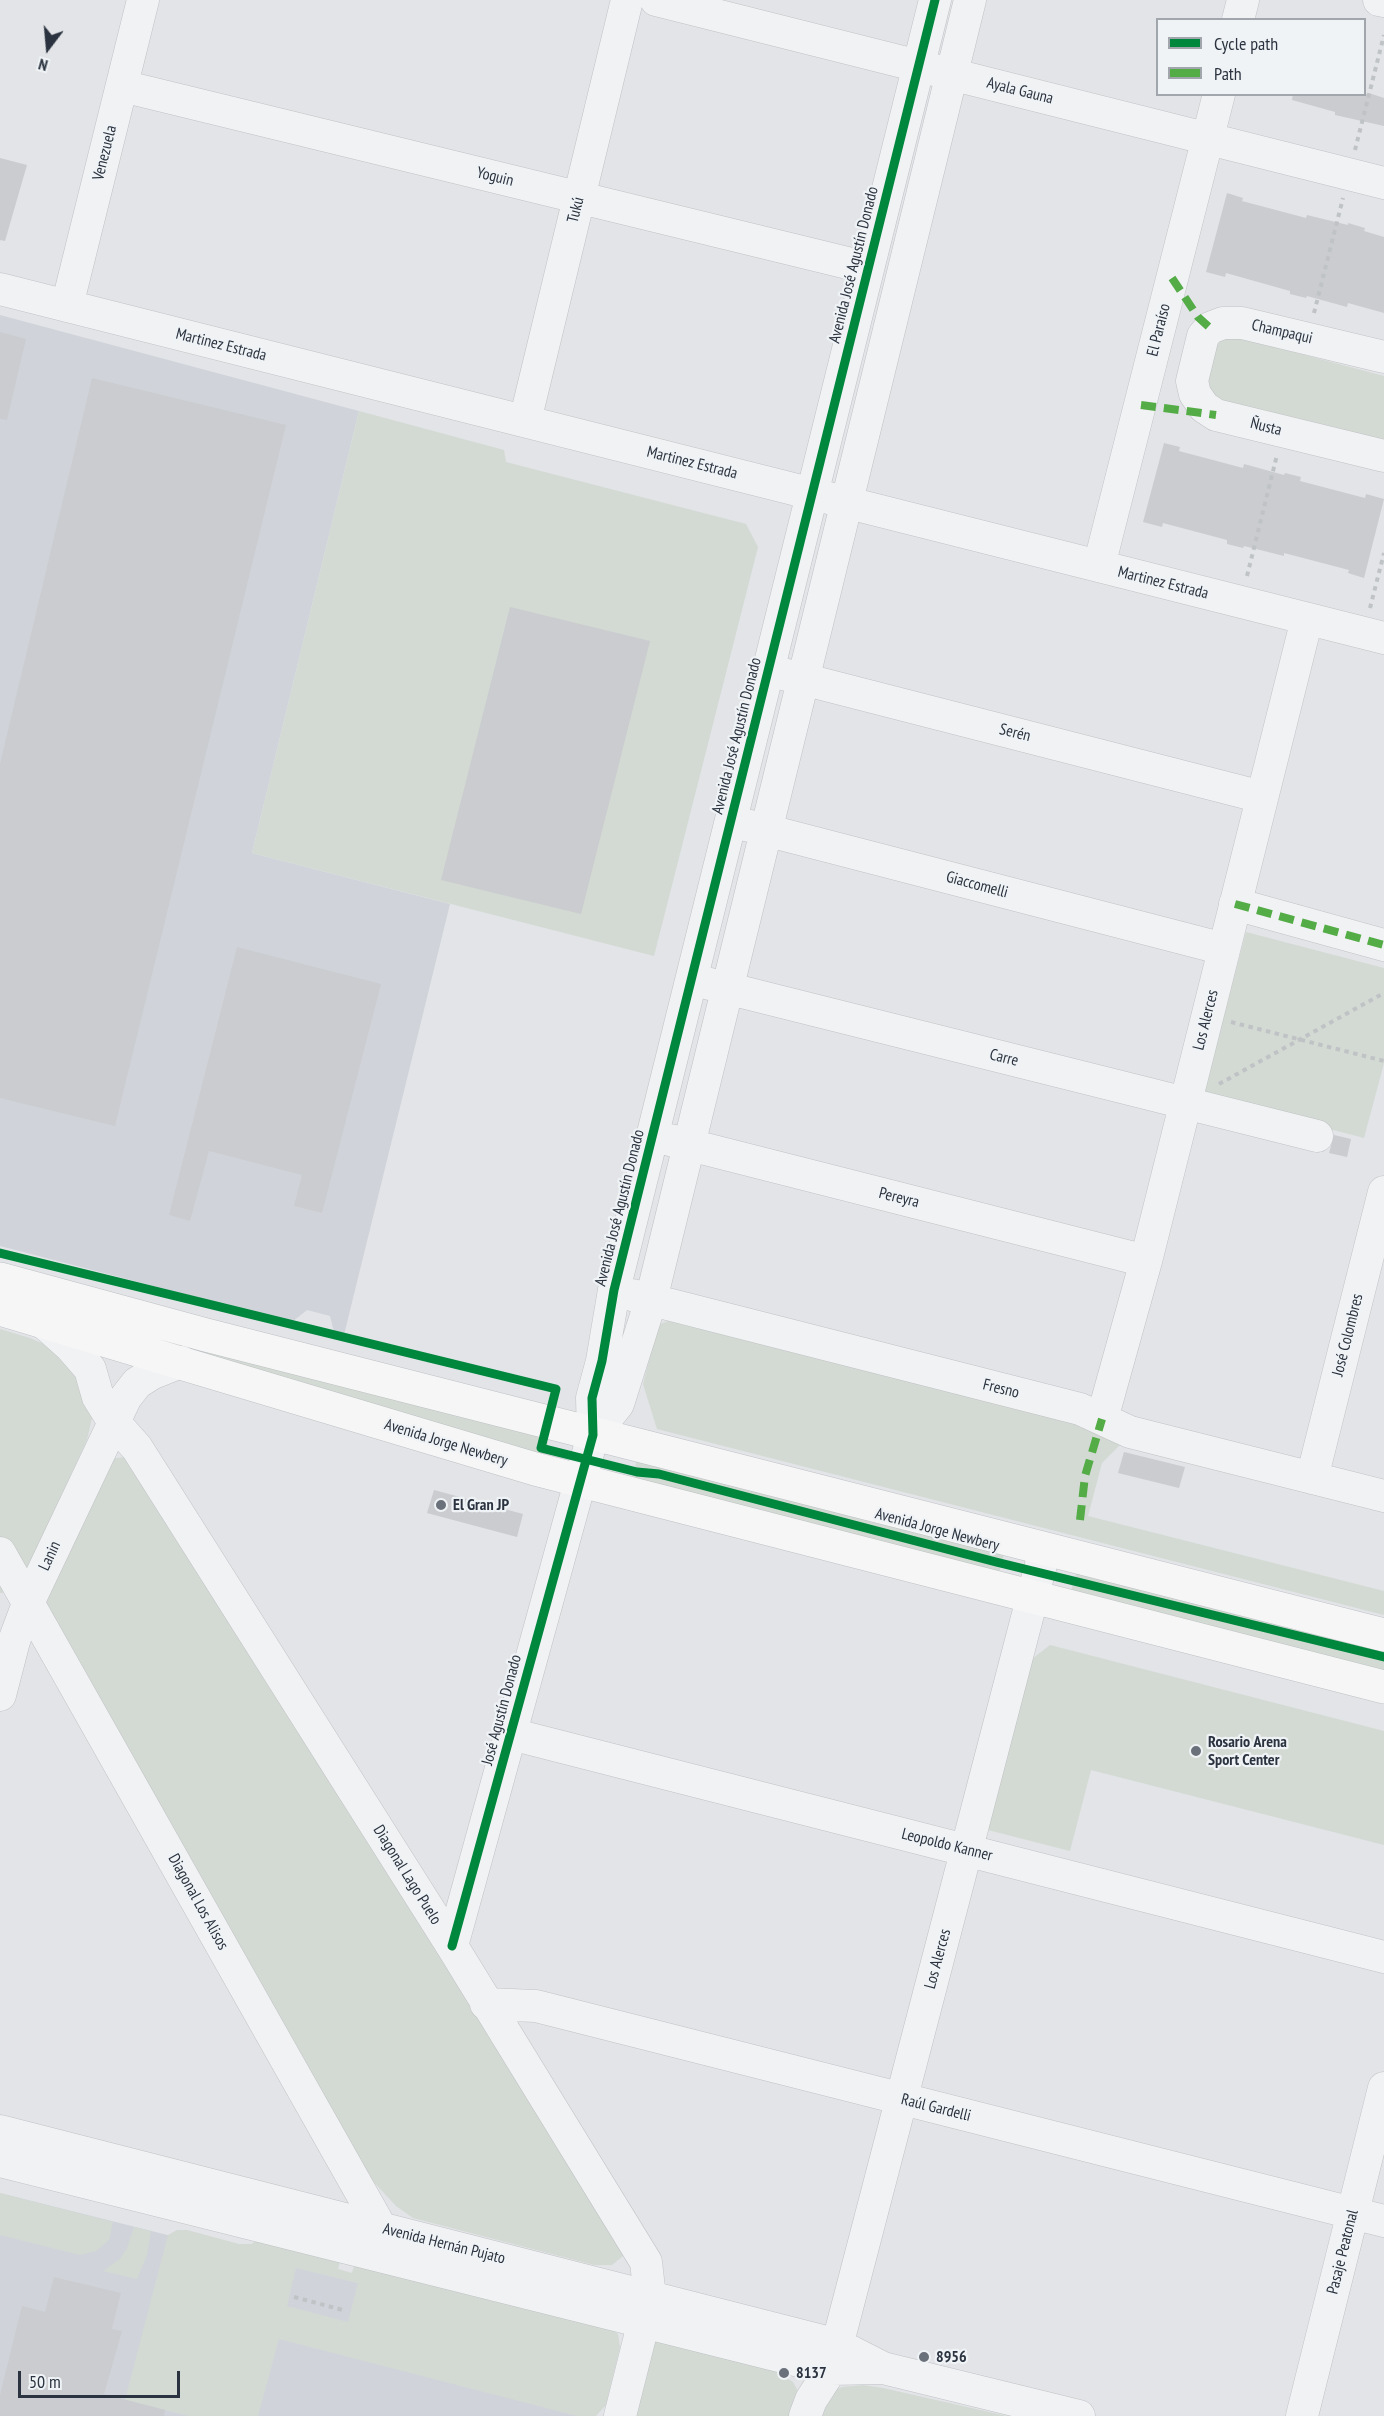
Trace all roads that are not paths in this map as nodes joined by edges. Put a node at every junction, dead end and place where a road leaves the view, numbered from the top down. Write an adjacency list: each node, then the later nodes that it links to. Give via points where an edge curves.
1 (144, 0): 12 (street, Venezuela)
2 (627, 0): 16 (street, Tukú)
3 (656, 0): 10 (street, Ayala Gauna)
4 (935, 0): 10 (street, Avenida José Agustín Donado)
5 (970, 0): 11 (street, Avenida José Agustín Donado)
6 (1243, 0): 9 (street)
7 (1379, 0): 8 (street)
8 (1384, 1)
9 (1238, 18)
10 (919, 66): 11 (street, Ayala Gauna); 17 (street, Avenida José Agustín Donado)
11 (952, 74): 14 (street, Ayala Gauna); 25 (street, Avenida José Agustín Donado)
12 (122, 86): 16 (street, Yoguin); 19 (street, Venezuela)
13 (1219, 96): 14 (street, El Paraíso)
14 (1208, 139): 15 (street, Ayala Gauna); 26 (street, El Paraíso)
15 (1384, 183)
16 (579, 197): 17 (street, Yoguin); 22 (street, Tukú)
17 (868, 268): 24 (street, Avenida José Agustín Donado)
18 (0, 289): 19 (street, Martinez Estrada)
19 (67, 306): 22 (street, Martinez Estrada)
20 (1198, 355): 21 (street, Champaqui, via 1203,336 1223,322 1242,323); 23 (street, Ñusta, via 1192,381 1195,394 1216,415)
21 (1384, 357)
22 (525, 421): 24 (street, Martinez Estrada)
23 (1384, 456)
24 (812, 494): 25 (street, Martinez Estrada); 29 (street, Avenida José Agustín Donado)
25 (847, 503): 26 (street, Martinez Estrada); 30 (street, Avenida José Agustín Donado)
26 (1099, 566): 27 (street, Martinez Estrada)
27 (1307, 619): 28 (street, Martinez Estrada); 31 (street, Los Alerces)
28 (1374, 636)
29 (769, 670): 30 (street, Serén); 32 (street, Avenida José Agustín Donado)
30 (804, 679): 31 (street, Serén); 33 (street, Avenida José Agustín Donado)
31 (1262, 797): 34 (street, Los Alerces)
32 (731, 821): 33 (street, Giaccomelli); 37 (street, Avenida José Agustín Donado)
33 (767, 830): 36 (street, Giaccomelli); 38 (street, Avenida José Agustín Donado)
34 (1235, 904): 35 (street); 36 (street, Los Alerces)
35 (1384, 945)
36 (1224, 949): 39 (street, Los Alerces)
37 (692, 980): 38 (street, Carre); 40 (street, Avenida José Agustín Donado)
38 (728, 989): 39 (street, Carre); 42 (street, Avenida José Agustín Donado)
39 (1185, 1103): 41 (street, Carre); 44 (street, Los Alerces)
40 (653, 1135): 42 (street, Pereyra); 47 (street, Avenida José Agustín Donado)
41 (1317, 1136)
42 (689, 1145): 44 (street, Pereyra); 48 (street, Avenida José Agustín Donado)
43 (1384, 1192): 45 (street, José Colombres)
44 (1146, 1261): 52 (street, Los Alerces)
45 (1374, 1273): 55 (street, José Colombres)
46 (0, 1280): 54 (main road, Avenida Jorge Newbery)
47 (614, 1290): 48 (street, Fresno); 54 (street, Avenida José Agustín Donado, via 592,1398)
48 (651, 1300): 52 (street, Fresno, via 1080,1409); 54 (street, Avenida José Agustín Donado, via 618,1404)
49 (0, 1309): 50 (main road, Avenida Jorge Newbery)
50 (42, 1322): 51 (main road, Avenida Jorge Newbery); 53 (street, Diagonal Lago Puelo, via 90,1369 98,1397)
51 (181, 1362): 53 (street, via 137,1383); 56 (main road, Avenida Jorge Newbery)
52 (1102, 1419): 55 (street, Fresno, via 1130,1432)
53 (113, 1421): 61 (street, Lanin); 67 (street, Diagonal Lago Puelo, via 137,1448)
54 (593, 1435): 56 (street, Avenida José Agustín Donado); 58 (main road, Avenida Jorge Newbery)
55 (1312, 1478): 57 (street, Fresno)
56 (580, 1481): 60 (main road, Avenida Jorge Newbery); 65 (street, José Agustín Donado)
57 (1384, 1496)
58 (1045, 1549): 60 (street, Los Alerces); 62 (main road, Avenida Jorge Newbery)
59 (0, 1553): 61 (street, Diagonal Los Alisos)
60 (1032, 1598): 63 (main road, Avenida Jorge Newbery); 66 (street, Los Alerces)
61 (29, 1601): 64 (street, Lanin); 77 (street, Diagonal Los Alisos)
62 (1384, 1635)
63 (1384, 1687)
64 (0, 1695)
65 (511, 1734): 66 (street, Leopoldo Kanner); 67 (street, José Agustín Donado)
66 (966, 1850): 68 (street, Leopoldo Kanner); 71 (street, Los Alerces)
67 (452, 1946): 69 (street, Diagonal Lago Puelo)
68 (1384, 1957)
69 (486, 2004): 71 (street, Raúl Gardelli, via 536,2006); 78 (street, Diagonal Lago Puelo, via 646,2262)
70 (1384, 2088): 75 (street, Pasaje Peatonal)
71 (902, 2099): 75 (street, Raúl Gardelli); 79 (street, Los Alerces)
72 (0, 2132): 74 (street, Avenida Hernán Pujato)
73 (0, 2161): 74 (street, via 135,2195)
74 (165, 2183): 77 (street, Avenida Hernán Pujato)
75 (1353, 2213): 76 (street, Raúl Gardelli); 83 (street, Pasaje Peatonal)
76 (1384, 2221)
77 (378, 2242): 78 (street, Avenida Hernán Pujato)
78 (647, 2310): 79 (street, Avenida Hernán Pujato); 80 (street, Diagonal Lago Puelo)
79 (834, 2357): 81 (street, Los Alerces); 82 (street, Avenida Hernán Pujato)
80 (620, 2416)
81 (805, 2416)
82 (1079, 2416)
83 (1302, 2416)

